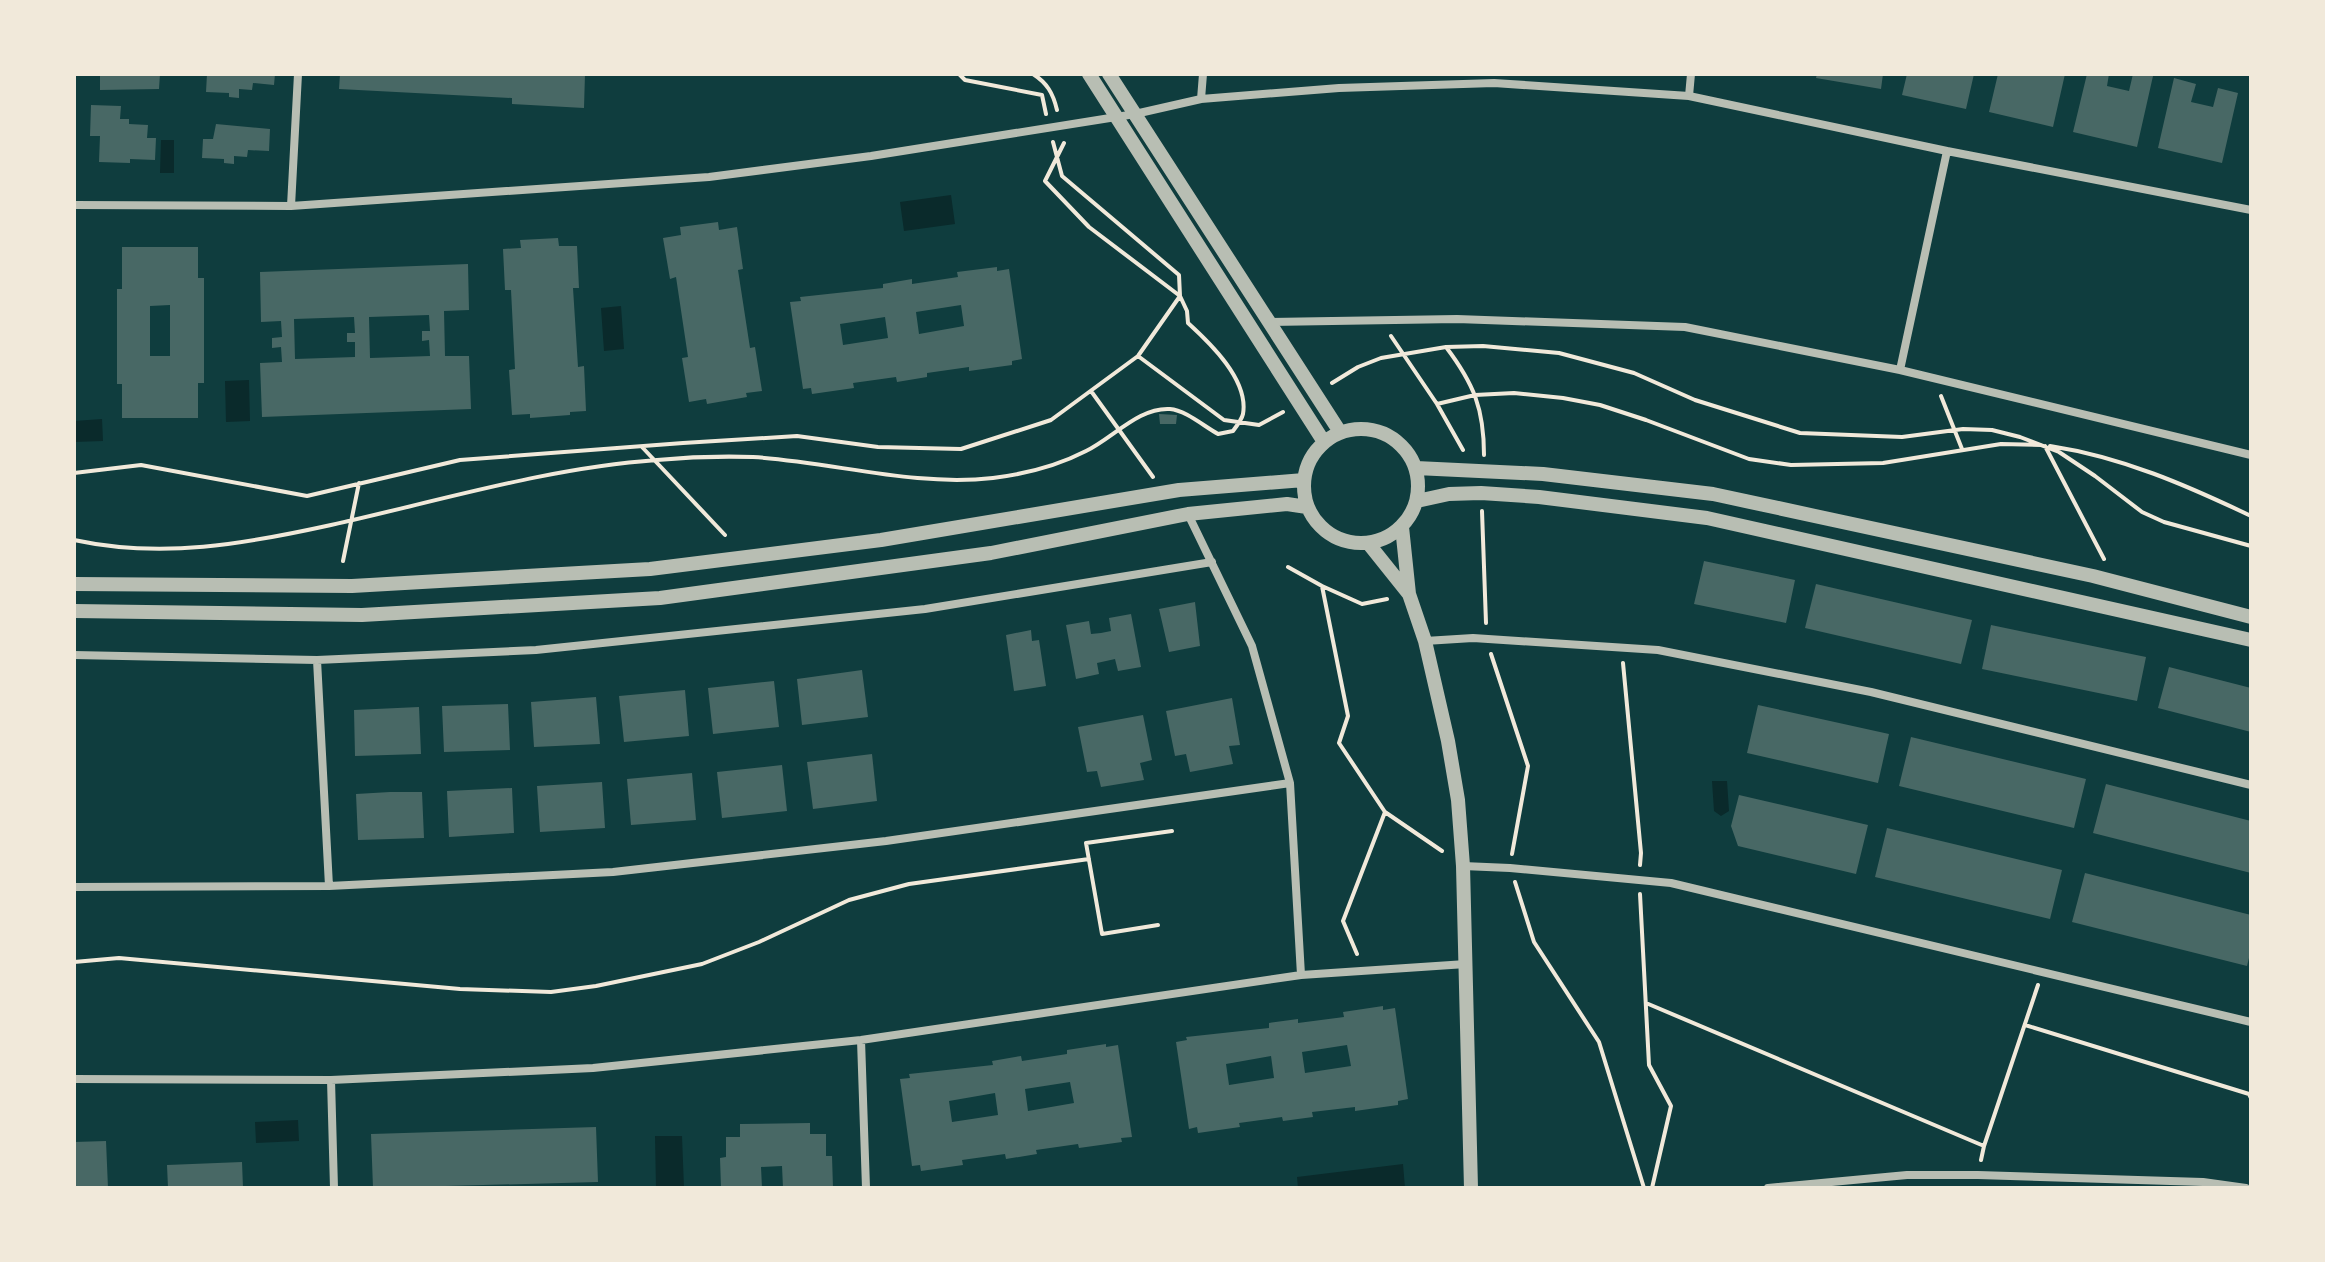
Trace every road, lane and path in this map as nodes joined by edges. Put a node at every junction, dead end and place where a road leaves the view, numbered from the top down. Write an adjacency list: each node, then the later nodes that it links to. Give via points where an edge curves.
1 (298, 74): 18 (street)
2 (959, 74): 13 (path, via 965,80 1042,95)
3 (1033, 74): 10 (path, via 1054,95)
4 (1089, 74): 12 (street)
5 (1109, 74): 11 (street)
6 (1203, 74): 9 (street)
7 (1691, 74): 8 (street)
8 (1689, 96): 9 (street, via 1494,83); 15 (street)
9 (1201, 99): 11 (street)
10 (1056, 107)
11 (1135, 114): 12 (street); 22 (street)
12 (1116, 117): 13 (street); 31 (street)
13 (1049, 128): 16 (path); 18 (street, via 709,177)
14 (1064, 145): 16 (path)
15 (1947, 151): 19 (street); 26 (street)
16 (1057, 159): 20 (path, via 1062,176 1179,275); 20 (path, via 1045,181 1089,227)
17 (74, 205): 18 (street)
18 (291, 206)
19 (2251, 210)
20 (1180, 296): 25 (path); 33 (path, via 1188,323 1229,367 1240,393)
21 (1382, 320): 22 (street); 24 (path); 26 (street, via 1685,327)
22 (1268, 322): 29 (street)
23 (1446, 347): 24 (path); 30 (path); 35 (path, via 1559,353 1634,373 1695,400 1800,433 1902,437)
24 (1401, 354): 29 (path, via 1358,367); 32 (path)
25 (1138, 356): 28 (path); 33 (path, via 1224,420)
26 (1900, 370): 27 (street)
27 (1933, 378): 35 (path); 41 (street)
28 (1091, 391): 34 (path); 39 (path, via 1051,420 961,449 878,447 797,436)
29 (1313, 394): 36 (street)
30 (1475, 395): 32 (path); 40 (path, via 1514,393 1600,405 1749,459 1791,465 1883,463); 44 (path, via 1484,425)
31 (1299, 403): 33 (path, via 1259,425); 37 (street)
32 (1437, 404): 44 (path)
33 (1239, 422): 34 (path, via 1233,431 1218,434 1174,409 1150,410)
34 (1121, 430): 42 (path, via 1048,467 995,478 892,476 755,457); 48 (path)
35 (1955, 430): 38 (path, via 1992,430); 40 (path)
36 (1340, 432): 37 (street); 43 (street, via 1367,428 1384,433 1400,443)
37 (1324, 442): 46 (street)
38 (2045, 445): 40 (path); 53 (path, via 2086,451 2154,472); 59 (path, via 2142,512); 63 (path)
39 (642, 447): 42 (path); 47 (path, via 460,460)
40 (1962, 449)
41 (2251, 455)
42 (654, 460): 54 (path, via 592,466); 56 (path)
43 (1416, 468): 44 (street); 50 (street)
44 (1478, 472): 63 (street, via 1543,474 1713,494)
45 (74, 473): 47 (path, via 141,465 307,496)
46 (1304, 480): 48 (street); 51 (street)
47 (359, 483): 54 (path)
48 (1161, 493): 64 (street, via 881,540 650,569 352,586)
49 (1481, 493): 50 (street); 69 (path); 70 (street, via 1707,518)
50 (1417, 501): 55 (street)
51 (1307, 507): 52 (street, via 1287,504); 58 (street, via 1329,534)
52 (1188, 514): 61 (street); 67 (street, via 991,553 660,598 362,615)
53 (2251, 516)
54 (351, 521): 57 (path, via 221,547 126,547); 60 (path)
55 (1402, 527): 58 (street); 66 (street)
56 (725, 535)
57 (74, 540)
58 (1368, 543): 66 (street)
59 (2251, 546)
60 (343, 561)
61 (1212, 562): 74 (street, via 925,609 763,628 536,650); 75 (street, via 1252,646)
62 (1288, 567): 65 (path)
63 (2117, 582): 68 (street)
64 (74, 584)
65 (1322, 586): 66 (path, via 1362,604); 77 (path, via 1348,716 1339,743)
66 (1409, 594): 71 (street)
67 (74, 611)
68 (2251, 617)
69 (1486, 639): 71 (street); 72 (street); 81 (path, via 1528,766)
70 (2251, 640)
71 (1425, 641): 80 (street, via 1458,800)
72 (1626, 648): 76 (street, via 1871,692); 82 (path, via 1622,669 1641,853)
73 (74, 655): 74 (street)
74 (317, 660): 83 (street)
75 (1290, 783): 83 (street, via 886,841 613,872); 90 (street)
76 (2251, 785)
77 (1385, 812): 80 (path); 88 (path, via 1343,921)
78 (1172, 831): 79 (path, via 1086,843)
79 (1089, 859): 85 (path, via 1102,934); 86 (path, via 909,884 849,900 702,964 551,992 460,989 119,958)
80 (1463, 866): 81 (street); 87 (street)
81 (1510, 868): 82 (street); 103 (path, via 1534,942 1599,1042)
82 (1639, 880): 89 (street, via 1671,883); 91 (path)
83 (329, 886): 84 (street)
84 (74, 887)
85 (1158, 925)
86 (74, 962)
87 (1466, 964): 88 (street); 102 (street)
88 (1364, 971): 90 (street)
89 (2042, 973): 92 (street); 93 (path)
90 (1301, 975): 94 (street)
91 (1646, 1003): 98 (path); 104 (path, via 1649,1065 1671,1106)
92 (2251, 1022)
93 (2025, 1025): 97 (path); 98 (path)
94 (861, 1040): 96 (street, via 593,1068); 101 (street)
95 (74, 1079): 96 (street)
96 (331, 1080): 100 (street)
97 (2251, 1098)
98 (1984, 1146): 99 (path)
99 (1978, 1175): 105 (street, via 1907,1175); 106 (street)
100 (334, 1188)
101 (866, 1188)
102 (1471, 1188)
103 (1644, 1188)
104 (1652, 1188)
105 (1768, 1188)
106 (2246, 1188)

